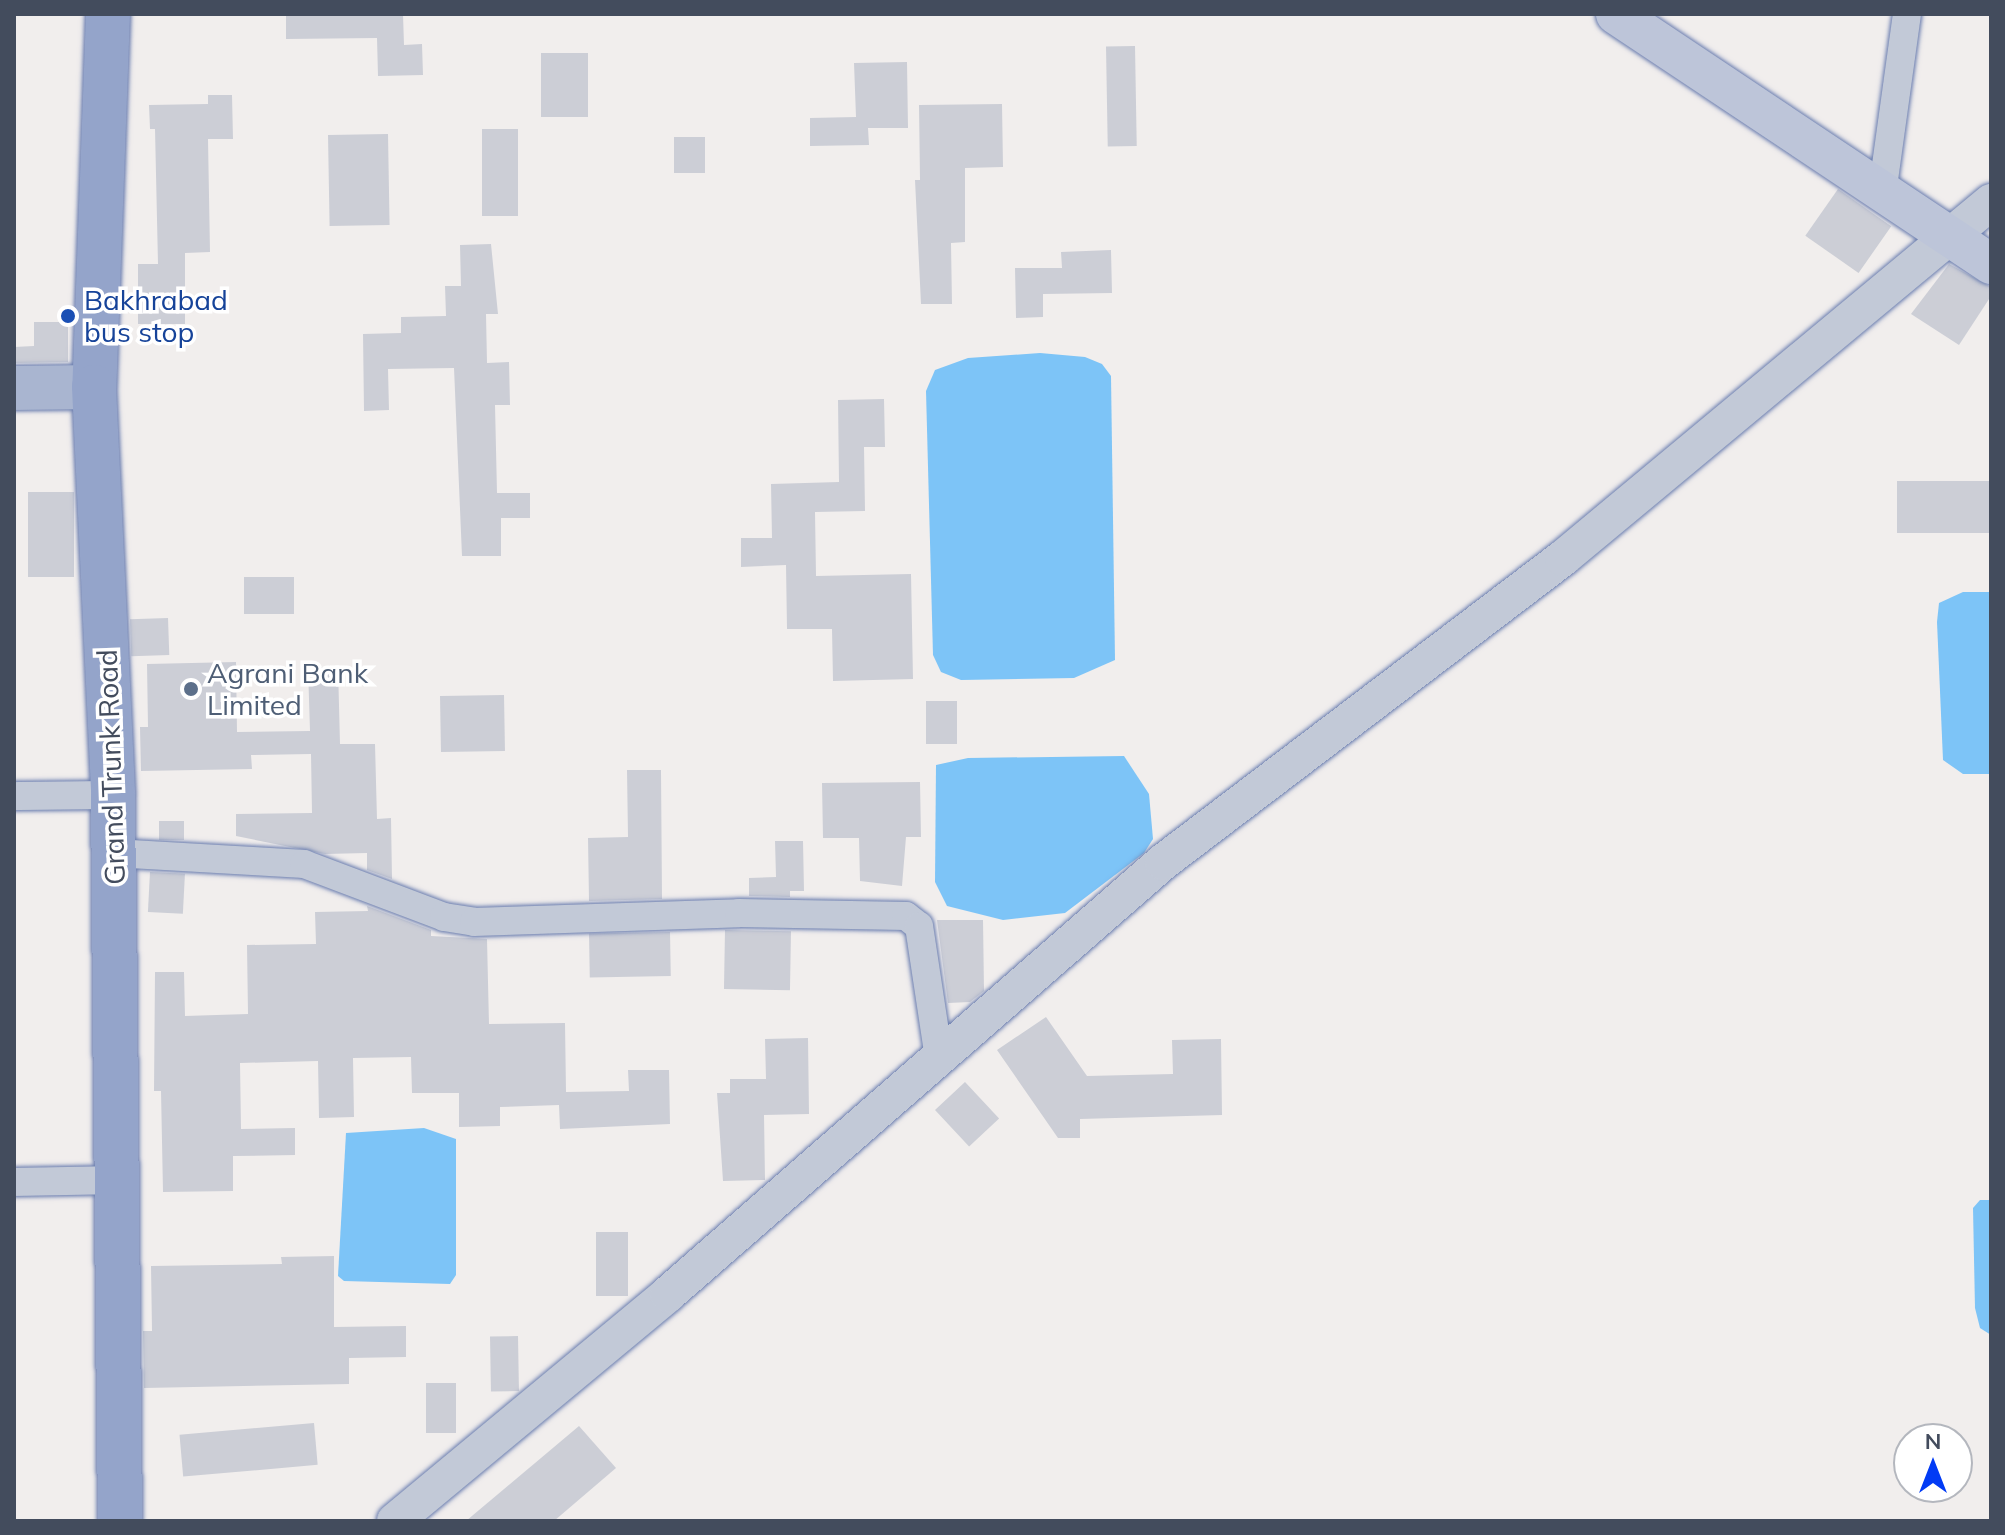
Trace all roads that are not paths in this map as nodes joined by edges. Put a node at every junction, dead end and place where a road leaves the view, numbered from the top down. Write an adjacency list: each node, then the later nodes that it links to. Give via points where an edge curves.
1 (108, 14): 8 (highway, Grand Trunk Road)
2 (1616, 14): 4 (main road)
3 (1907, 14): 4 (street)
4 (1882, 194): 6 (main road)
5 (1991, 202): 6 (street)
6 (1951, 239): 7 (main road); 13 (street, via 1563,558 1163,862)
7 (1991, 264)
8 (94, 387): 9 (main road); 10 (highway, Grand Trunk Road)
9 (14, 388)
10 (113, 795): 11 (street); 12 (highway, Grand Trunk Road)
11 (14, 796)
12 (114, 853): 13 (street, via 304,864 444,917 474,922 739,913 906,916 919,926); 14 (highway, Grand Trunk Road)
13 (939, 1058): 17 (street, via 668,1294)
14 (120, 1180): 15 (street); 16 (highway, Grand Trunk Road)
15 (14, 1182)
16 (120, 1521)
17 (395, 1521)

